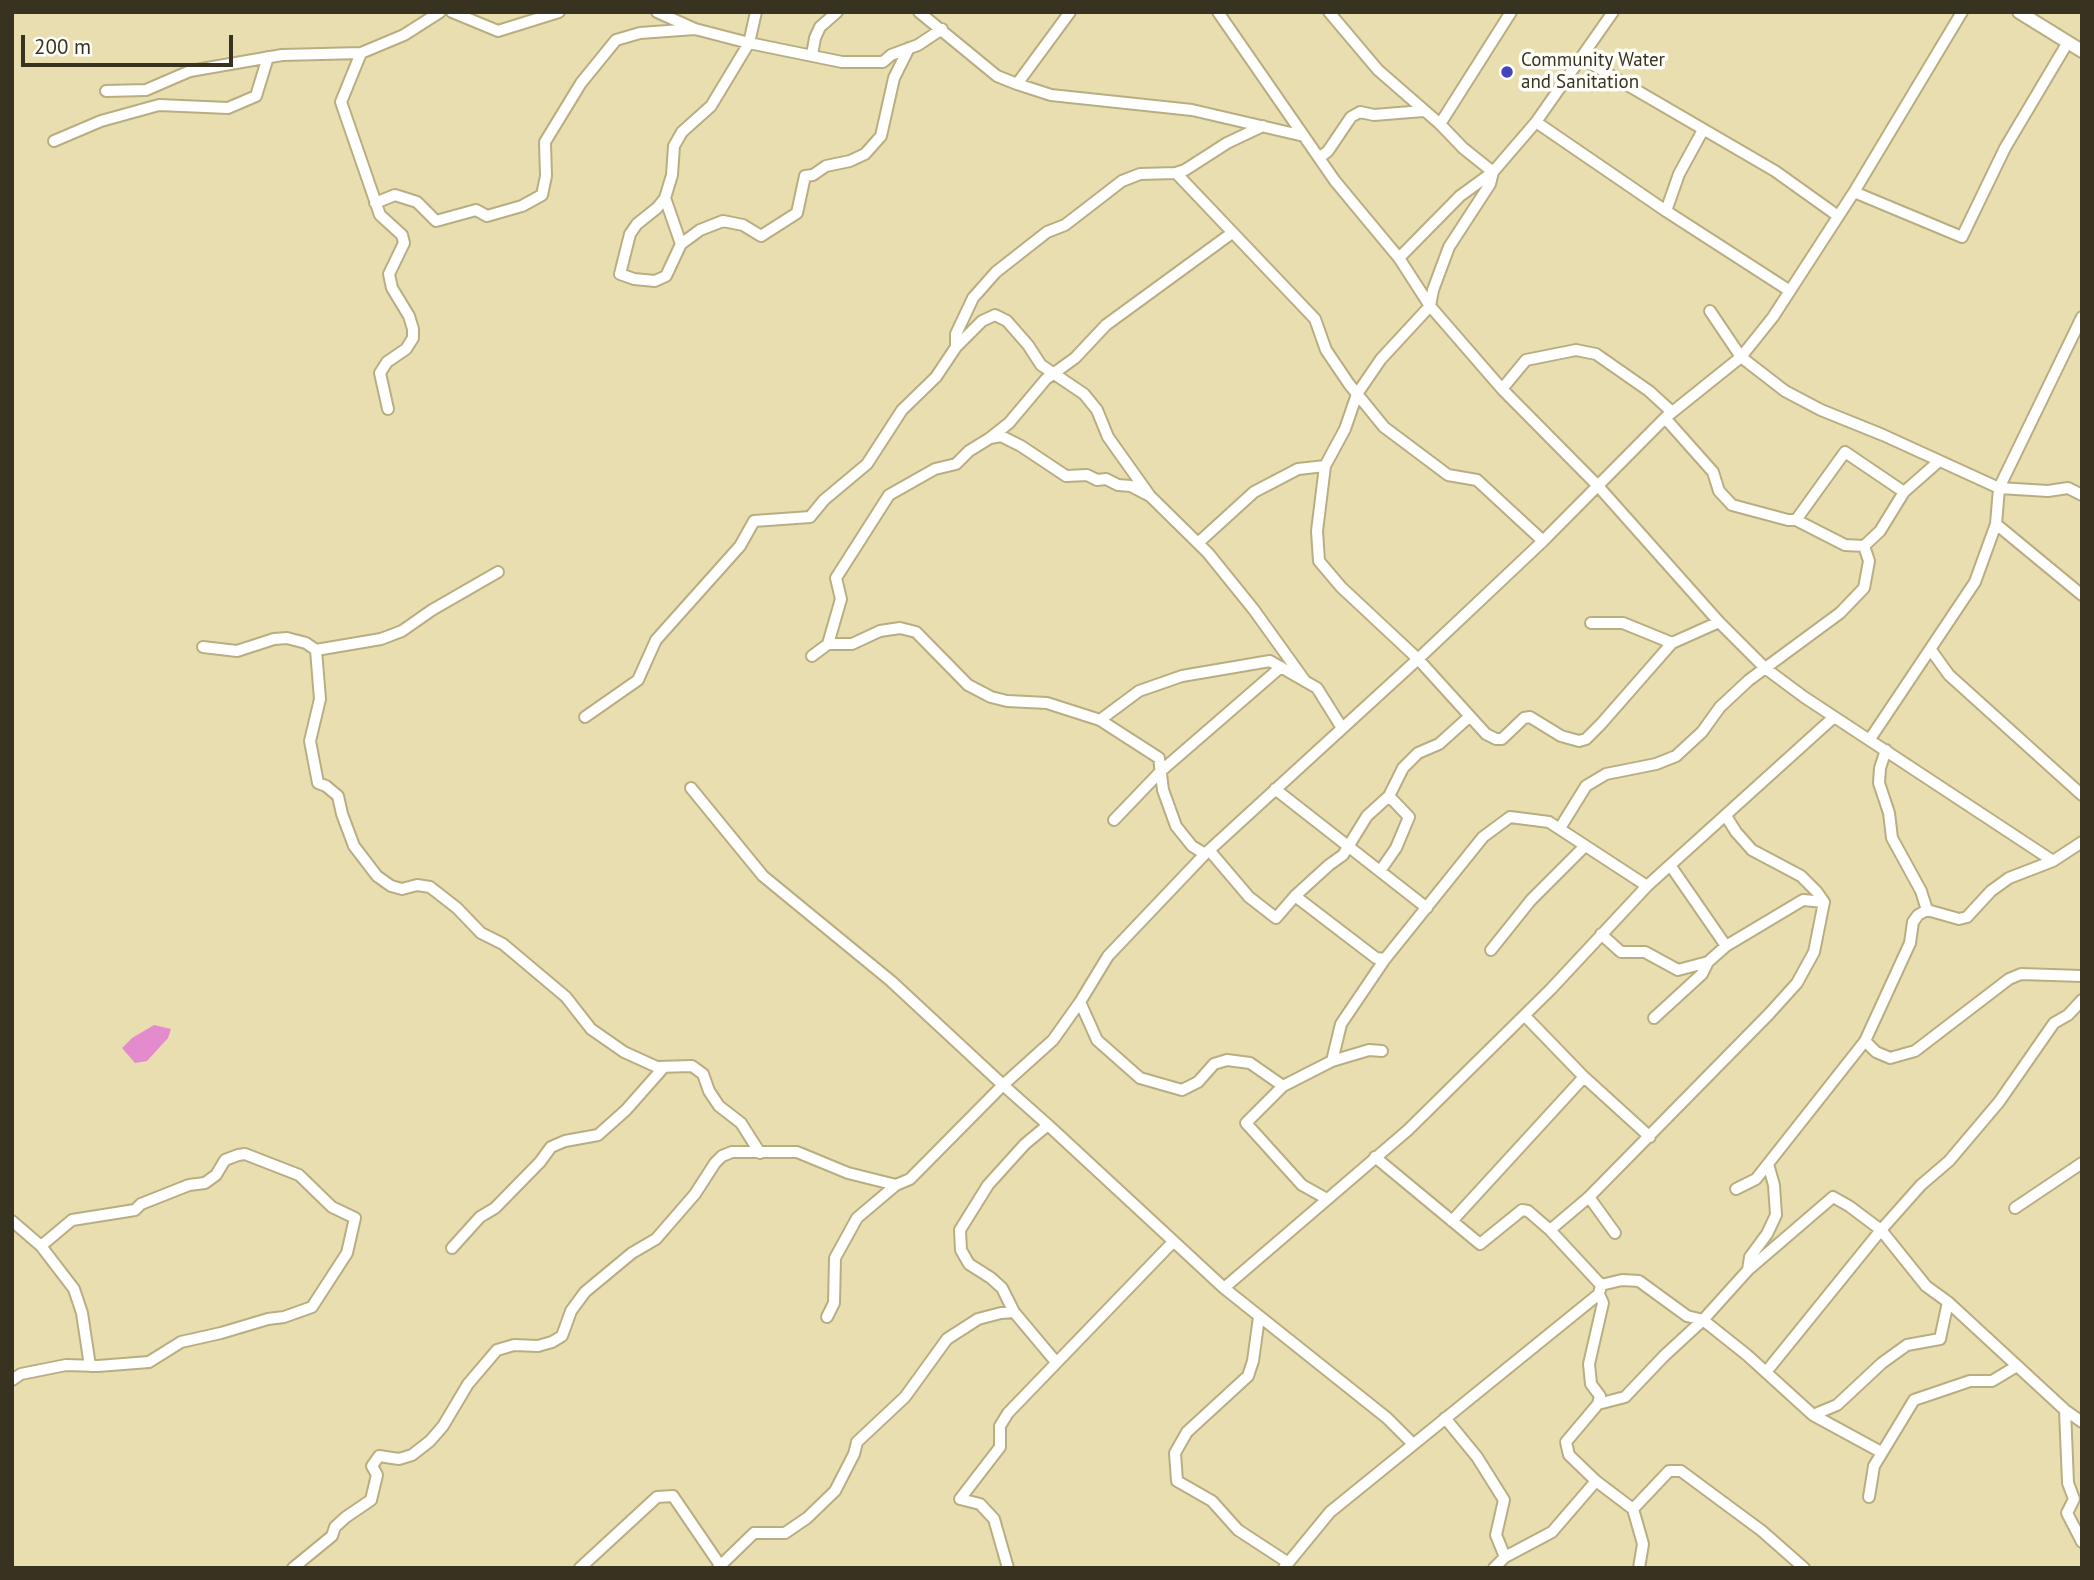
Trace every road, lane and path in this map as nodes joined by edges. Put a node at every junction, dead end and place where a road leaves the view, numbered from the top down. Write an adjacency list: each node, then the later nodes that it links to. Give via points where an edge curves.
1 (440, 12): 22 (street, via 404,35)
2 (452, 12): 15 (street, via 498,31)
3 (559, 12): 15 (street)
4 (657, 12): 16 (street)
5 (756, 12): 19 (street)
6 (837, 12): 23 (street, via 820,27)
7 (919, 12): 17 (street)
8 (1070, 12): 26 (street)
9 (1217, 12): 33 (street)
10 (1329, 12): 28 (street, via 1378,70)
11 (1511, 12): 30 (street)
12 (1613, 12): 25 (street)
13 (1962, 12): 38 (street)
14 (2019, 12): 18 (main road)
15 (538, 15)
16 (695, 29): 19 (street); 40 (street, via 640,33 616,40 581,83 545,142 542,195 522,206 487,216 476,210 436,221 417,202 395,195)
17 (942, 29): 20 (street); 26 (street, via 997,76)
18 (2068, 42): 21 (main road); 38 (street, via 2005,148 1962,237)
19 (749, 43): 23 (street); 39 (street, via 711,106 682,132 674,146)
20 (909, 48): 23 (street, via 883,62 842,62); 44 (street, via 894,78 881,136 865,154 805,176 797,213 761,236 723,220)
21 (2082, 51)
22 (361, 53): 24 (street); 40 (street, via 341,102)
23 (812, 55)
24 (268, 57): 27 (street, via 190,71 146,90); 34 (street, via 256,96 228,108 159,105 101,121)
25 (1581, 58): 29 (street); 32 (street)
26 (1017, 84): 31 (street, via 1051,95 1179,108)
27 (106, 92)
28 (1423, 111): 30 (street); 35 (street, via 1360,112)
29 (1536, 122): 36 (street); 41 (street)
30 (1440, 124): 36 (street)
31 (1263, 126): 33 (street); 37 (street)
32 (1703, 130): 41 (street, via 1682,167); 42 (street, via 1775,171)
33 (1304, 136): 35 (street)
34 (54, 141)
35 (1319, 158): 45 (street)
36 (1493, 172): 45 (street, via 1460,196); 47 (street, via 1484,195 1449,247)
37 (1176, 173): 43 (street); 50 (street, via 1140,174 1122,181 996,272 973,298 956,334)
38 (1854, 192): 42 (street)
39 (665, 198): 44 (street); 44 (street, via 630,234 620,274 656,281 666,275)
40 (375, 204): 55 (street, via 402,235 404,243 389,274 413,329 406,349 380,373)
41 (1667, 211): 46 (street)
42 (1838, 216): 46 (street)
43 (1232, 233): 52 (street, via 1105,325); 54 (street, via 1315,319 1326,350)
44 (681, 244)
45 (1399, 258): 47 (street)
46 (1790, 291): 51 (street)
47 (1430, 306): 53 (street); 54 (street, via 1381,359)
48 (1710, 311): 51 (street)
49 (2082, 317): 61 (street)
50 (956, 348): 52 (street, via 982,321 995,315 1007,321 1041,365); 84 (street, via 936,377 902,410 867,464 810,517 754,521 740,546 656,640 638,680)
51 (1741, 357): 56 (street); 58 (street, via 1785,391 1821,411)
52 (1054, 373): 57 (street); 64 (street, via 1084,394 1097,410 1108,437)
53 (1502, 389): 56 (street, via 1526,360 1576,350 1596,354 1649,391); 60 (street)
54 (1357, 394): 59 (street); 67 (street, via 1384,427 1412,450 1448,475 1478,481)
55 (387, 409)
56 (1668, 415): 60 (street); 65 (street, via 1713,472 1719,491 1732,505)
57 (990, 438): 64 (street, via 1001,436 1066,476 1106,479); 75 (street, via 956,464 935,469 889,495 836,578 841,599)
58 (1938, 462): 61 (street); 62 (street)
59 (1325, 466): 68 (street, via 1298,469 1254,492); 80 (street, via 1317,531 1319,561)
60 (1598, 486): 67 (street); 72 (street)
61 (1999, 488): 63 (street, via 2068,488); 66 (street)
62 (1904, 492): 65 (street, via 1845,452); 69 (street, via 1880,531)
63 (2082, 495)
64 (1150, 496): 68 (street)
65 (1796, 520): 69 (street, via 1845,545)
66 (1996, 524): 71 (street); 78 (street, via 1975,582)
67 (1543, 541): 80 (street)
68 (1198, 543): 83 (street)
69 (1864, 546): 82 (street, via 1869,561 1864,588 1839,613)
70 (498, 572): 77 (street, via 402,631)
71 (2082, 595)
72 (1719, 622): 74 (street); 82 (street)
73 (1591, 623): 74 (street, via 1623,622)
74 (1672, 643): 85 (street, via 1586,739 1561,736 1530,717 1496,739)
75 (828, 644): 79 (street); 87 (street, via 852,644 900,628 916,632 980,692 1007,701 1047,703)
76 (203, 647): 77 (street, via 237,651 287,639)
77 (316, 650): 124 (street, via 320,699 310,741 315,775 338,796 354,846 377,876 402,889 430,887 481,933 503,944 566,997 591,1029 624,1052)
78 (1931, 650): 89 (street); 94 (street, via 1949,674)
79 (811, 656)
80 (1418, 659): 85 (street); 88 (street)
81 (1281, 667): 83 (street); 87 (street, via 1270,661 1182,676 1139,691); 91 (street)
82 (1765, 667): 86 (street); 98 (street, via 1720,707 1676,756 1606,774 1586,786)
83 (1305, 681): 88 (street, via 1317,688)
84 (585, 717)
85 (1469, 717): 95 (street, via 1439,744 1418,753 1403,768)
86 (1834, 717): 89 (street); 96 (street)
87 (1100, 720): 91 (street, via 1156,755)
88 (1342, 729): 93 (street)
89 (1870, 739): 90 (street)
90 (1886, 750): 103 (street); 110 (street, via 1879,783 1892,838)
91 (1161, 771): 97 (street); 102 (street, via 1176,826 1192,846)
92 (691, 788): 126 (street, via 763,876 891,981)
93 (1275, 789): 101 (street); 102 (street)
94 (2082, 795)
95 (1389, 796): 101 (street, via 1367,816); 105 (street, via 1409,817)
96 (1726, 816): 104 (street); 108 (street, via 1752,850 1801,876)
97 (1114, 820)
98 (1560, 828): 100 (street); 109 (street, via 1510,817 1483,837)
99 (2082, 842): 103 (street)
100 (1585, 846): 106 (street); 113 (street, via 1531,900)
101 (1349, 847): 105 (street); 107 (street)
102 (1207, 852): 107 (street, via 1276,918); 118 (street, via 1108,956)
103 (2053, 861): 110 (street, via 2009,878 1967,917)
104 (1670, 865): 106 (street); 112 (street)
105 (1380, 871): 109 (street)
106 (1647, 886): 111 (street)
107 (1295, 896): 114 (street, via 1376,958)
108 (1824, 902): 112 (street, via 1803,900); 129 (street, via 1814,952 1797,983)
109 (1427, 908): 114 (street)
110 (1927, 910): 121 (street, via 1913,922 1910,943)
111 (1601, 934): 115 (street, via 1621,952 1645,952 1678,970); 119 (street)
112 (1726, 946): 115 (street)
113 (1491, 950)
114 (1385, 959): 123 (street, via 1342,1024)
115 (1708, 962): 120 (street, via 1702,974)
116 (2082, 976): 121 (street, via 2021,974 2009,979 1915,1051 1890,1058)
117 (2082, 1000): 142 (street, via 2054,1023 1949,1161)
118 (1080, 1002): 126 (street, via 1053,1040); 127 (street, via 1097,1040 1140,1078 1182,1090 1198,1082 1214,1064 1227,1060 1250,1063)
119 (1525, 1016): 125 (street); 131 (street)
120 (1654, 1018)
121 (1866, 1041): 133 (street)
122 (1382, 1051): 123 (street, via 1369,1050)
123 (1332, 1061): 127 (street)
124 (664, 1067): 130 (street, via 692,1066 702,1073 719,1106 741,1123); 146 (street, via 598,1135 551,1147)
125 (1584, 1077): 129 (street); 140 (street)
126 (1003, 1085): 128 (street); 134 (street, via 910,1179)
127 (1283, 1086): 137 (street, via 1247,1124 1302,1185)
128 (1048, 1125): 144 (street); 151 (street, via 988,1185 960,1230 961,1250 969,1264 1002,1288)
129 (1650, 1138): 136 (street)
130 (760, 1153): 134 (street, via 797,1152 848,1173); 174 (street, via 732,1152 715,1163 656,1239 632,1252 585,1292 571,1311 562,1336 538,1346 497,1350 430,1441 399,1459 379,1456 372,1466 377,1475 371,1500 346,1517 332,1536)
131 (1375, 1157): 137 (street); 140 (street)
132 (2082, 1163): 138 (street)
133 (1768, 1164): 135 (street, via 1756,1179); 147 (street, via 1776,1215 1749,1257)
134 (896, 1185): 152 (street, via 857,1218 835,1258 834,1303)
135 (1736, 1189)
136 (1589, 1197): 141 (street); 143 (street)
137 (1327, 1199): 148 (street)
138 (2015, 1208)
139 (12, 1221): 145 (street)
140 (1452, 1222): 141 (street, via 1480,1244 1522,1210)
141 (1550, 1230): 149 (street)
142 (1881, 1230): 147 (street, via 1833,1197); 150 (street, via 1926,1286); 158 (street)
143 (1615, 1233)
144 (1173, 1242): 148 (street); 155 (street)
145 (41, 1246): 156 (street, via 74,1289); 156 (street, via 72,1220 135,1210 189,1185 205,1183 225,1160 245,1154 299,1175 332,1207 355,1218 347,1253 312,1307 181,1342 149,1362)
146 (452, 1248)
147 (1748, 1270): 154 (street)
148 (1224, 1288): 153 (street)
149 (1600, 1290): 154 (street, via 1622,1280 1639,1281 1687,1316); 160 (street, via 1603,1303 1589,1364 1591,1384 1600,1396); 163 (street)
150 (1948, 1302): 157 (street); 162 (street, via 1940,1339 1907,1345 1837,1405)
151 (1014, 1312): 155 (street); 173 (street, via 978,1320 947,1339 905,1397 858,1441 835,1491 785,1533 754,1532)
152 (827, 1317)
153 (1259, 1317): 165 (street, via 1387,1418); 172 (street, via 1248,1376 1187,1432 1175,1453 1177,1481 1212,1501 1238,1530)
154 (1703, 1320): 158 (street); 160 (street, via 1625,1397)
155 (1056, 1362): 176 (street, via 1008,1413 1000,1426 1000,1447 960,1499 980,1504 994,1519)
156 (90, 1366): 159 (street, via 66,1365)
157 (2017, 1366): 161 (street); 166 (street, via 1992,1381 1970,1381 1914,1400)
158 (1766, 1372): 162 (street)
159 (12, 1380)
160 (1598, 1404): 167 (street, via 1566,1442 1569,1455)
161 (2065, 1410): 164 (street); 170 (street, via 2068,1483 2074,1499 2067,1513)
162 (1813, 1415): 166 (street)
163 (1445, 1418): 165 (street); 171 (street, via 1504,1500 1496,1535)
164 (2082, 1422)
165 (1413, 1444): 172 (street, via 1330,1512)
166 (1881, 1452): 168 (street)
167 (1596, 1481): 169 (street); 171 (street, via 1552,1532)
168 (1869, 1497)
169 (1633, 1509): 178 (street, via 1643,1544); 179 (street, via 1669,1471 1681,1471)
170 (2082, 1542)
171 (1505, 1557): 177 (street)
172 (1286, 1565)
173 (719, 1566): 175 (street, via 673,1496 657,1497)
174 (293, 1568)
175 (579, 1568)
176 (1007, 1568)
177 (1494, 1568)
178 (1639, 1568)
179 (1804, 1568)

